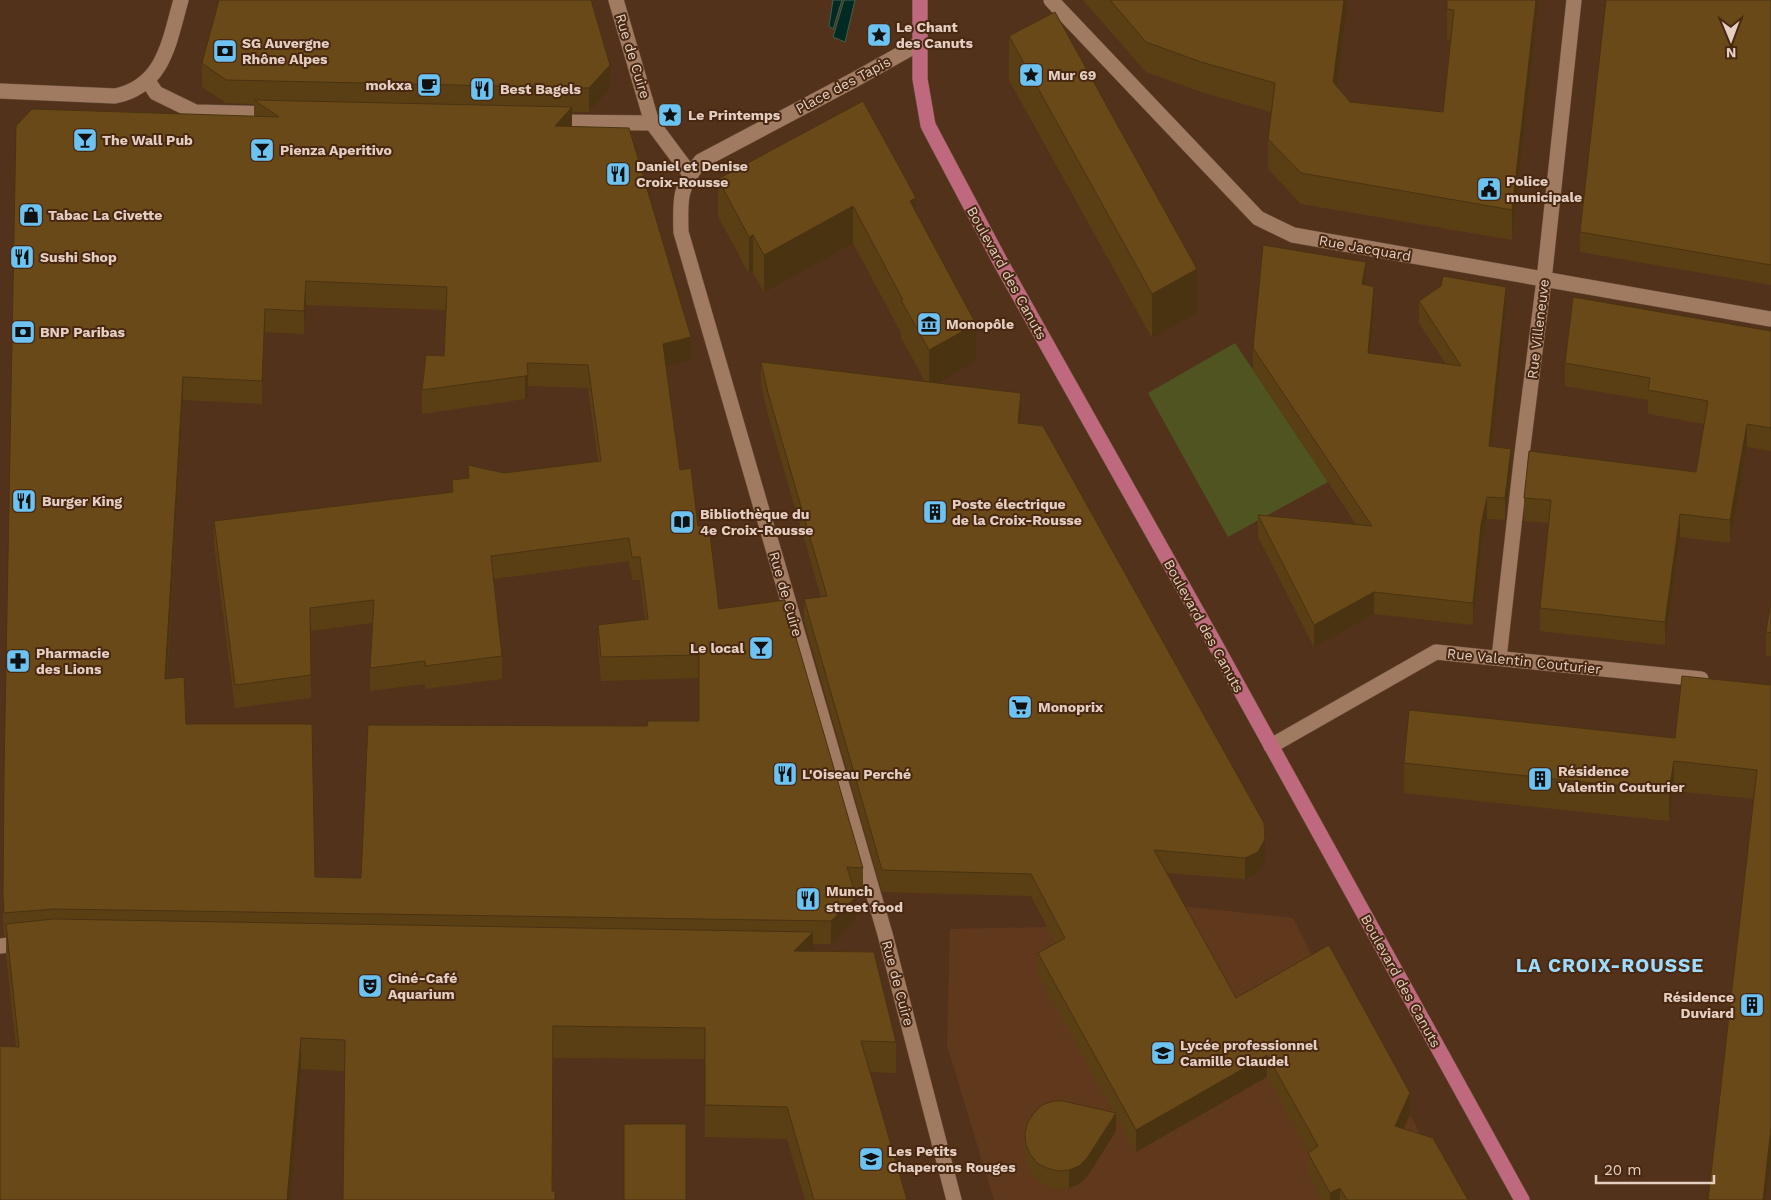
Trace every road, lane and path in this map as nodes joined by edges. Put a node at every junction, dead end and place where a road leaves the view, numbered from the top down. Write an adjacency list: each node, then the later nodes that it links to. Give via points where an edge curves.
1 (181, 0): 7 (street, via 165,54)
2 (616, 0): 11 (street, Rue de Cuire)
3 (920, 0): 6 (main road, Boulevard des Canuts)
4 (1051, 0): 13 (street, Rue Jacquard, via 1258,218 1293,236)
5 (1574, 0): 13 (street, Rue Villeneuve)
6 (920, 42): 12 (street, Place des Tapis, via 715,152); 17 (main road, Boulevard des Canuts, via 920,79 928,125 1001,263)
7 (148, 81): 8 (street, via 128,93 115,96); 9 (street, via 156,93 195,112)
8 (0, 92)
9 (293, 115)
10 (537, 121): 11 (street)
11 (652, 123): 12 (street, Rue de Cuire)
12 (690, 174): 20 (street, Rue de Cuire, via 680,202 681,232)
13 (1544, 280): 14 (street, Rue Jacquard); 15 (street, Rue Villeneuve)
14 (1771, 319)
15 (1499, 658): 16 (street, Rue Valentin Couturier); 17 (street, Rue Valentin Couturier, via 1436,652)
16 (1712, 680)
17 (1271, 746): 21 (main road, Boulevard des Canuts)
18 (44, 942): 19 (street)
19 (0, 946)
20 (954, 1200)
21 (1522, 1200)

